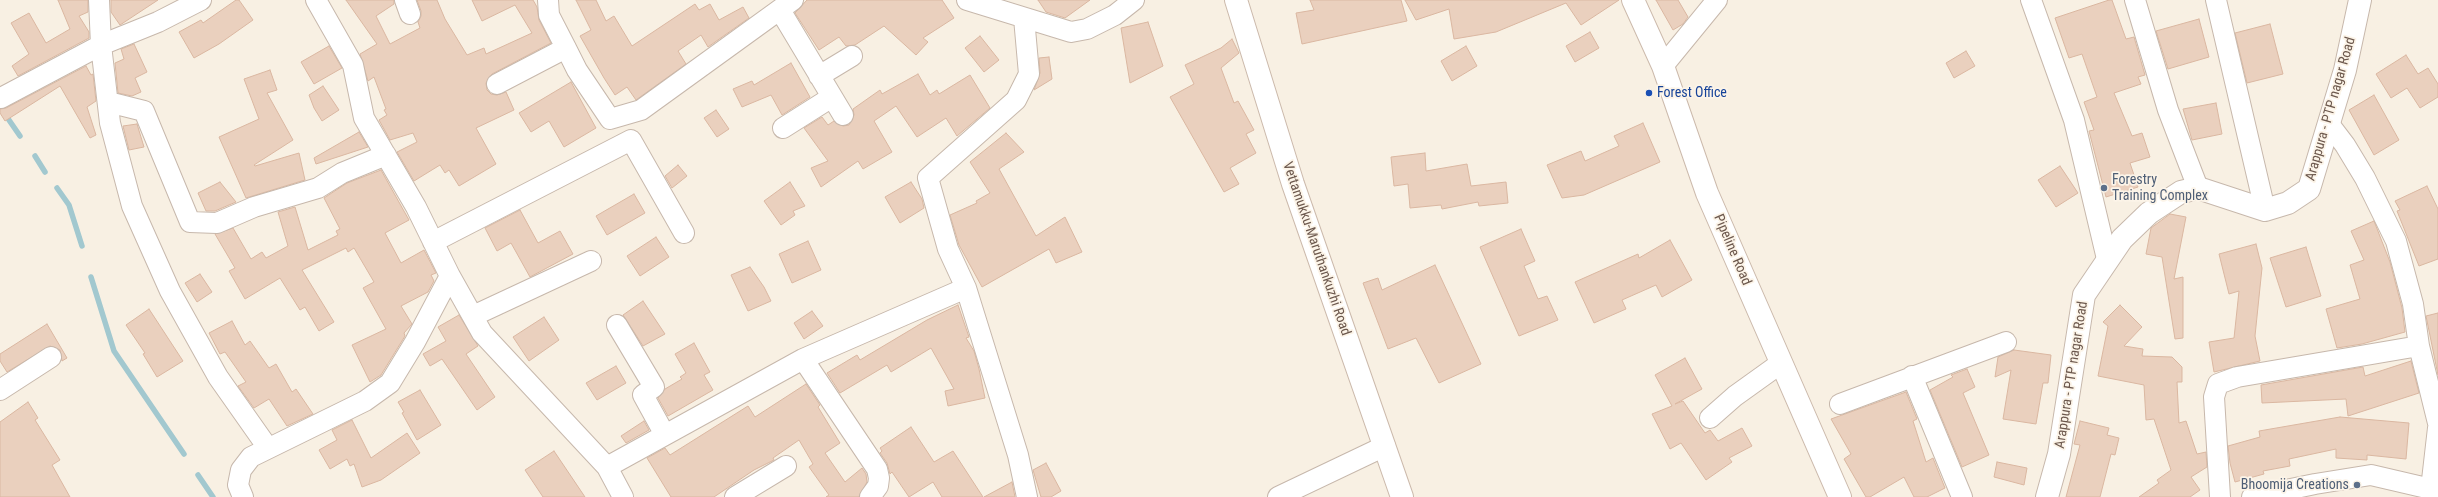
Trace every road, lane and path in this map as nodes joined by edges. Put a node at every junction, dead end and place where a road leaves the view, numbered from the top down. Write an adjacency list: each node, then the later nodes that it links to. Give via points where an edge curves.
1 (99, 0): 16 (street)
2 (201, 0): 16 (street, via 158,22)
3 (316, 0): 28 (street, via 353,65 364,118)
4 (548, 0): 17 (street, via 549,15)
5 (967, 0): 15 (street)
6 (1134, 0): 15 (street, via 1115,15 1087,29 1071,32)
7 (1236, 0): 51 (main road, Vettamukku-Maruthankuzhi Road, via 1292,184)
8 (1634, 0): 19 (main road, Pipeline Road)
9 (1717, 0): 19 (street)
10 (2031, 0): 33 (street, via 2074,120)
11 (2135, 0): 29 (street, via 2168,110)
12 (2216, 0): 30 (street)
13 (2360, 0): 26 (main road, Arappura - PTP nagar Road, via 2345,70)
14 (787, 5): 17 (street, via 641,110 610,119 577,70); 20 (street)
15 (1024, 18): 36 (street, via 1029,74 1016,100 928,178 948,249)
16 (101, 45): 23 (street); 24 (street)
17 (566, 48): 21 (street)
18 (852, 56): 20 (street)
19 (1663, 66): 43 (main road, Pipeline Road, via 1707,192)
20 (819, 76): 22 (street)
21 (497, 84)
22 (832, 97): 25 (street); 27 (street)
23 (1, 98)
24 (108, 102): 28 (street, via 144,111 190,222 217,223 254,207 318,188 342,173); 52 (street, via 110,123 132,206 170,291 218,377)
25 (843, 115)
26 (2329, 124): 30 (main road, Arappura - PTP nagar Road, via 2309,189 2288,203); 40 (street, via 2365,178 2396,241 2413,304)
27 (783, 128)
28 (386, 155): 32 (street)
29 (2198, 188): 30 (main road); 33 (main road, Arappura - PTP nagar Road, via 2181,192 2149,213 2122,239)
30 (2265, 210)
31 (684, 233): 32 (street, via 631,140)
32 (433, 242): 35 (street)
33 (2107, 259): 65 (main road, Arappura - PTP nagar Road, via 2084,295 2059,454)
34 (591, 261): 37 (street)
35 (450, 276): 37 (street); 52 (street, via 390,383 365,401)
36 (966, 288): 42 (street); 60 (street, via 1018,455)
37 (473, 316): 54 (street, via 482,332 500,353)
38 (617, 325): 50 (street, via 654,387 644,395)
39 (2006, 342): 44 (street)
40 (2419, 346): 48 (street); 66 (street, via 2237,377 2218,384 2214,397)
41 (51, 357): 45 (street)
42 (803, 359): 50 (street); 59 (street, via 877,469 878,486)
43 (1781, 363): 47 (street, via 1735,396); 63 (main road, Pipeline Road)
44 (1912, 376): 46 (street); 64 (street)
45 (0, 390)
46 (1840, 404)
47 (1710, 418)
48 (2438, 423)
49 (2438, 428): 55 (street)
50 (665, 435): 54 (street)
51 (1385, 446): 61 (street); 62 (main road, Vettamukku-Maruthankuzhi Road)
52 (268, 448): 56 (street, via 251,456 241,470 238,485)
53 (786, 466): 58 (street)
54 (607, 467): 57 (street)
55 (2434, 492): 67 (street, via 2371,475)
56 (243, 497)
57 (623, 497)
58 (735, 497)
59 (870, 497)
60 (1027, 497)
61 (1278, 497)
62 (1402, 497)
63 (1840, 497)
64 (1962, 497)
65 (2047, 497)
66 (2220, 497)
67 (2252, 497)

